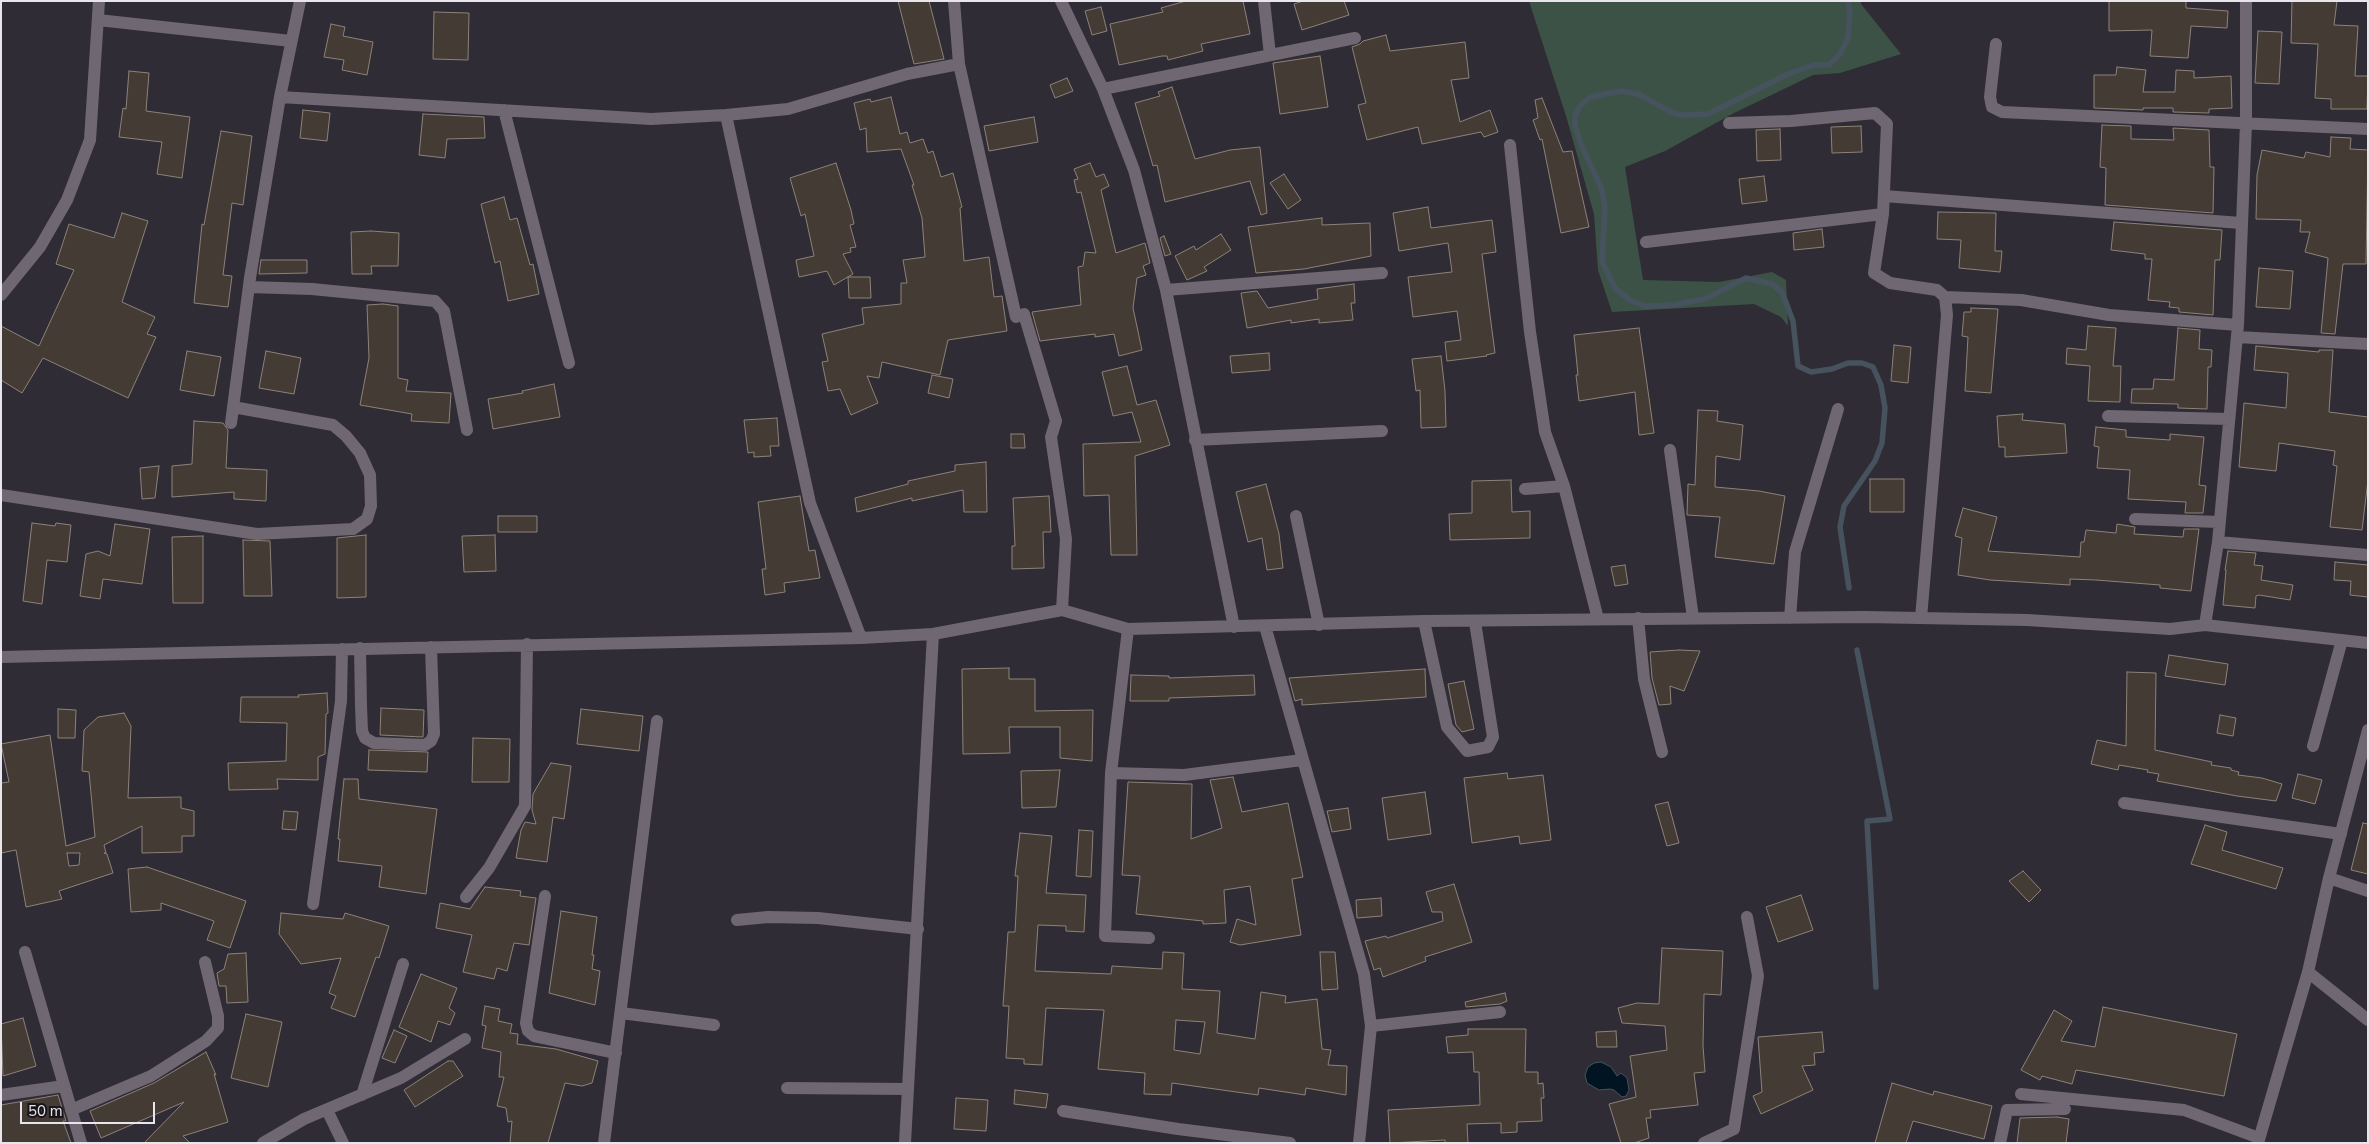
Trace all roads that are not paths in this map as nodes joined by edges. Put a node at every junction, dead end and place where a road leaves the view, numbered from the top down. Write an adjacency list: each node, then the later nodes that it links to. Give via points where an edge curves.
1 (99, 1): 7 (street)
2 (300, 1): 9 (street)
3 (954, 1): 12 (street)
4 (1060, 1): 13 (street)
5 (1264, 1): 11 (street)
6 (2246, 1): 18 (street)
7 (98, 20): 9 (street); 28 (street, via 90,140 67,200 40,247)
8 (1355, 38): 11 (street)
9 (291, 41): 14 (street)
10 (1996, 44): 18 (street, via 1990,97 1992,107 2002,112)
11 (1270, 55): 13 (street)
12 (959, 64): 16 (street, via 907,74 788,109); 50 (street, via 1016,317 1024,314 1056,422 1052,437 1066,539)
13 (1103, 89): 27 (street, via 1134,170)
14 (280, 97): 15 (street); 26 (street)
15 (504, 110): 16 (street, via 651,119); 32 (street)
16 (726, 116): 64 (street, via 810,503)
17 (1729, 123): 21 (street, via 1875,113 1887,124)
18 (2246, 123): 19 (street); 23 (street)
19 (2368, 129)
20 (1510, 145): 42 (street, via 1530,332 1545,432)
21 (1884, 196): 22 (street); 23 (street)
22 (1883, 214): 24 (street); 29 (street, via 1874,273 1890,283 1936,290)
23 (2241, 223): 30 (street)
24 (1646, 242)
25 (1382, 273): 27 (street)
26 (249, 287): 33 (street); 38 (street, via 312,289 435,302 444,311)
27 (1166, 290): 40 (street)
28 (1, 295)
29 (1946, 297): 30 (street, via 2021,300); 54 (street)
30 (2237, 331): 31 (street); 36 (street)
31 (2368, 344)
32 (569, 363)
33 (232, 407): 37 (street); 44 (street, via 333,425 360,453 370,475 371,506 367,519 353,529 257,534)
34 (1838, 409): 53 (street, via 1795,552)
35 (2108, 416): 36 (street)
36 (2229, 419): 47 (street)
37 (231, 423)
38 (467, 430)
39 (1382, 431): 40 (street)
40 (1195, 440): 61 (street)
41 (1670, 450): 52 (street)
42 (1564, 486): 43 (street); 55 (street)
43 (1525, 489)
44 (1, 495)
45 (1296, 516): 59 (street)
46 (2135, 519): 47 (street)
47 (2219, 522): 48 (street)
48 (2218, 542): 49 (street); 58 (street)
49 (2368, 555)
50 (1062, 610): 62 (street); 63 (street)
51 (1638, 618): 52 (street); 55 (street); 75 (street, via 1644,679)
52 (1693, 618): 53 (street)
53 (1790, 618): 54 (street)
54 (1921, 618): 58 (street, via 2027,620 2170,629)
55 (1598, 619): 57 (street)
56 (1424, 622): 57 (street); 57 (street, via 1446,727 1467,751 1488,747 1493,738); 59 (street)
57 (1475, 622)
58 (2205, 624): 65 (street)
59 (1319, 625): 60 (street)
60 (1265, 626): 61 (street); 76 (street)
61 (1234, 627): 62 (street)
62 (1128, 630): 77 (street)
63 (932, 634): 64 (street); 87 (street)
64 (861, 638): 67 (street)
65 (2342, 640): 66 (street); 74 (street)
66 (2368, 643)
67 (526, 644): 68 (street); 82 (street, via 525,806 488,868)
68 (431, 646): 69 (street); 69 (street, via 434,734 425,745 374,743 366,738 362,723)
69 (360, 648): 70 (street)
70 (342, 649): 71 (street); 84 (street, via 341,701)
71 (1, 657)
72 (657, 721): 94 (street)
73 (2368, 730): 79 (street)
74 (2313, 746)
75 (1662, 752)
76 (1302, 760): 77 (street, via 1184,775); 97 (street, via 1364,974)
77 (1111, 773): 88 (street, via 1104,936)
78 (2124, 803): 79 (street)
79 (2341, 834): 80 (street)
80 (2329, 878): 81 (street); 92 (street)
81 (2368, 891)
82 (466, 896)
83 (545, 896): 99 (street, via 526,1023 528,1031 534,1036)
84 (313, 904)
85 (1747, 917): 118 (street, via 1758,976 1734,1129)
86 (737, 920): 87 (street, via 818,918)
87 (918, 929): 102 (street)
88 (1150, 938)
89 (26, 952): 100 (street)
90 (205, 962): 107 (street, via 218,1028 206,1041 151,1076)
91 (403, 964): 105 (street)
92 (2308, 972): 95 (street); 110 (street)
93 (1500, 1012): 97 (street)
94 (621, 1013): 96 (street); 99 (street)
95 (2368, 1020)
96 (714, 1025)
97 (1371, 1026): 117 (street)
98 (466, 1039): 105 (street, via 401,1078)
99 (616, 1053): 114 (street)
100 (64, 1086): 104 (street); 107 (street)
101 (787, 1088): 102 (street)
102 (908, 1089): 115 (street)
103 (2021, 1094): 110 (street, via 2184,1110)
104 (1, 1095)
105 (362, 1095): 108 (street)
106 (2065, 1109): 119 (street, via 2007,1110)
107 (71, 1110): 111 (street)
108 (327, 1110): 112 (street, via 304,1119); 113 (street)
109 (1063, 1111): 116 (street)
110 (2258, 1140)
111 (81, 1143)
112 (263, 1143)
113 (343, 1143)
114 (604, 1143)
115 (905, 1143)
116 (1290, 1143)
117 (1359, 1143)
118 (1704, 1143)
119 (2000, 1143)

